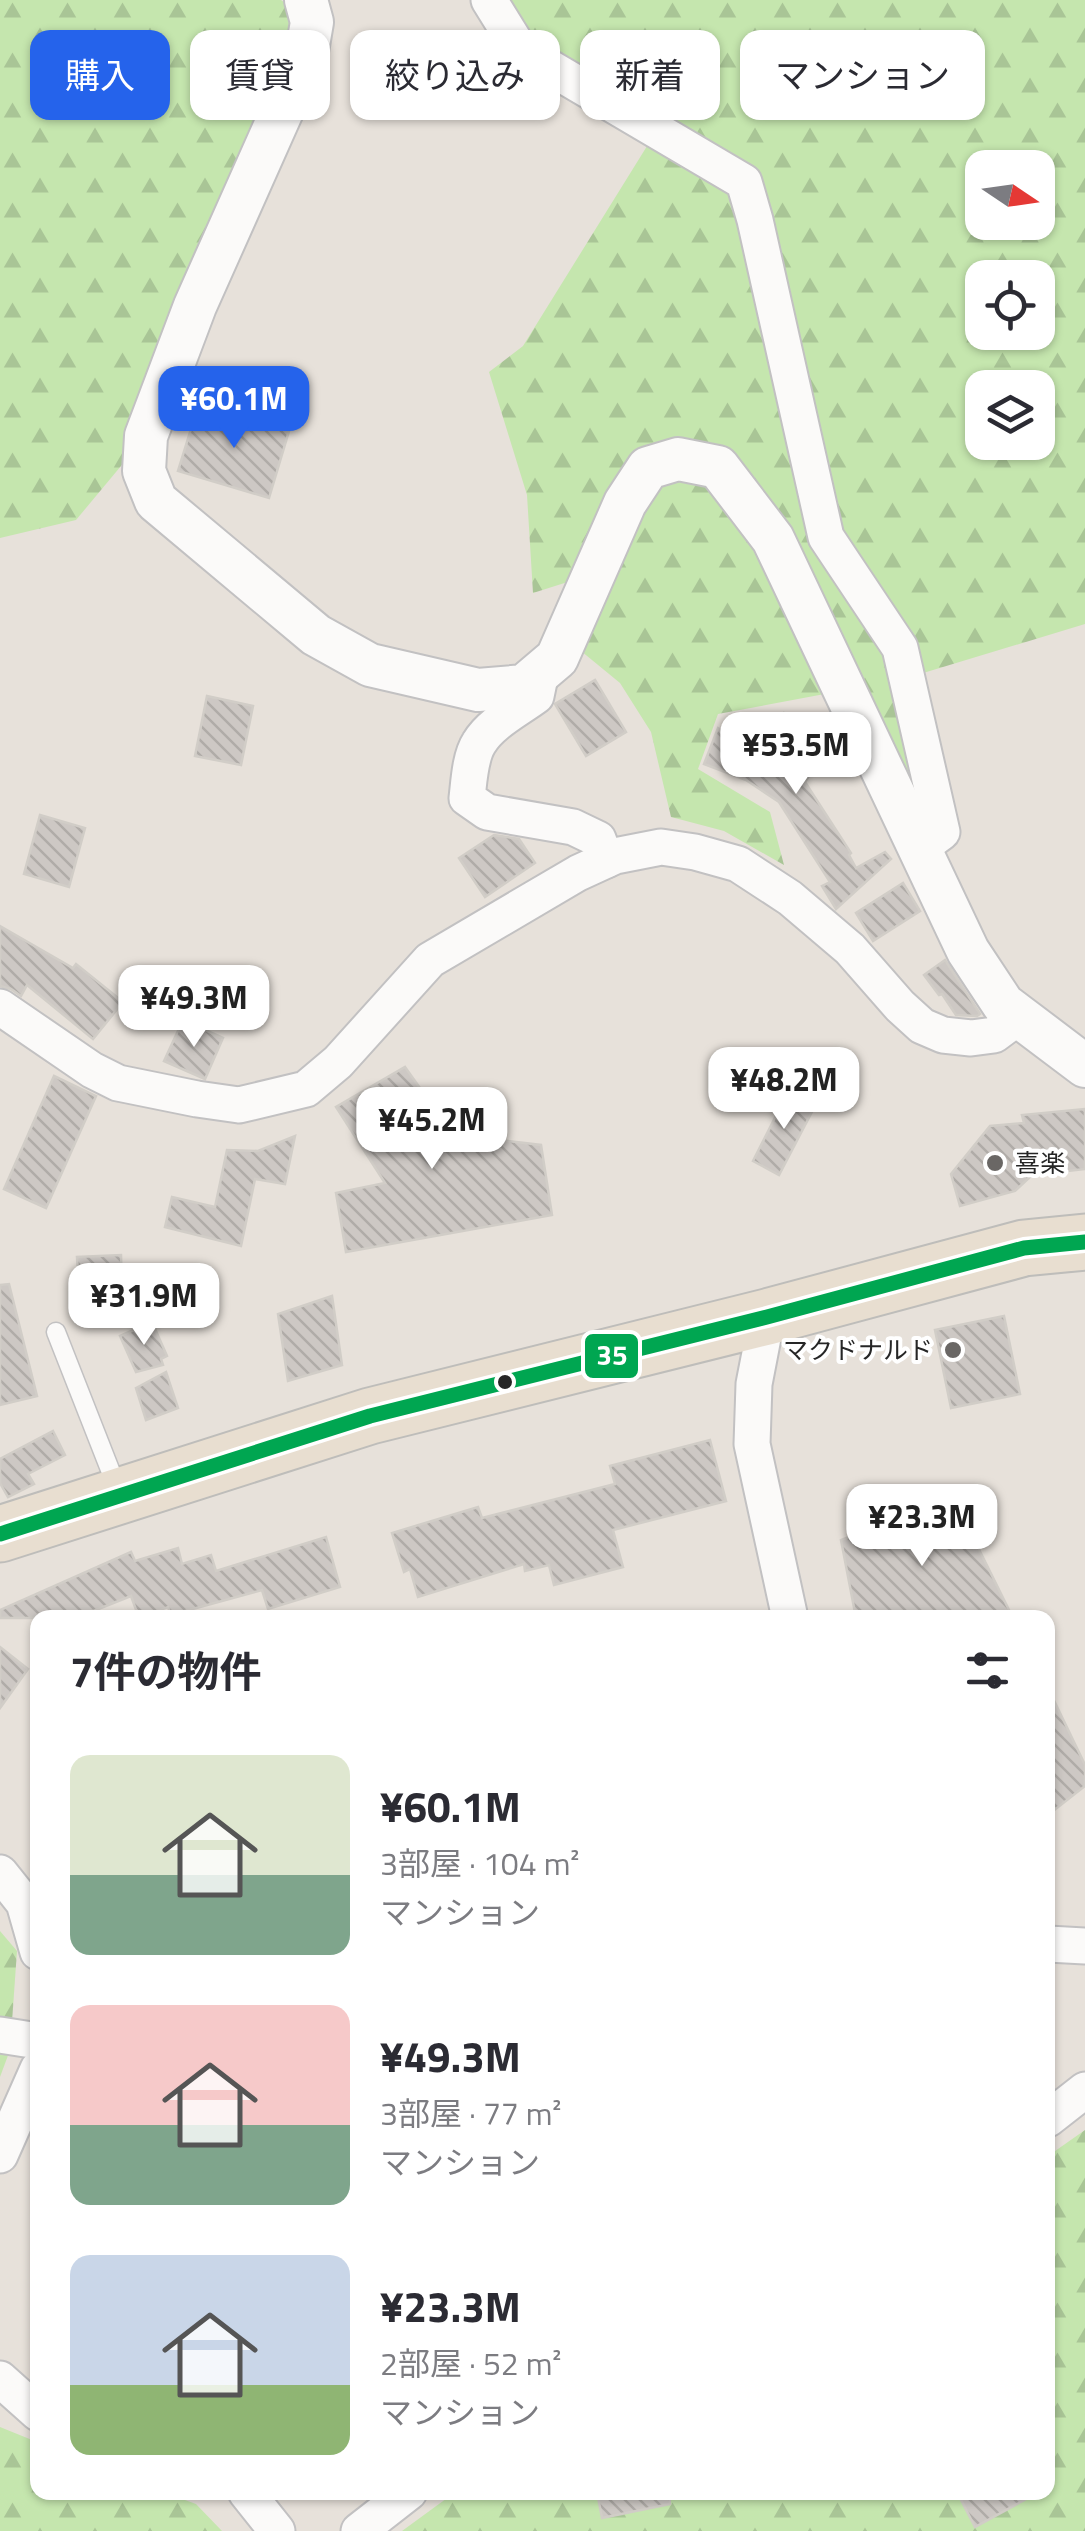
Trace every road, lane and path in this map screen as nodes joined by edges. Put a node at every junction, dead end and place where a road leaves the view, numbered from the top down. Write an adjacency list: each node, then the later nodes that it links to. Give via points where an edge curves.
1 (306, 0): 3 (street, via 312,22 306,58 194,306 146,436 144,471 156,501 316,635 370,666 478,690 524,686)
2 (489, 0): 4 (street, via 520,50 744,182 826,537 900,648 942,832)
3 (541, 672): 4 (street, via 557,658 625,503 648,468 678,458 718,467 773,539); 5 (street, via 536,696 477,744 467,798 487,812 573,827 598,839)
4 (918, 849): 7 (street, via 968,951)
5 (606, 860): 6 (street, via 430,960 306,1089 239,1105 118,1083); 7 (street, via 661,847 738,864 790,898 922,1026 943,1035 994,1035)
6 (0, 1007)
7 (1018, 1017): 8 (street)
8 (1085, 1066)
9 (1085, 1242): 10 (highway, via 1024,1248)
10 (767, 1316): 12 (highway, via 370,1416); 14 (street, via 752,1444)
11 (56, 1332): 12 (lane)
12 (121, 1496): 13 (highway)
13 (0, 1534)
14 (788, 1610)
15 (0, 1874): 16 (street, via 24,1903)
16 (30, 1924)
17 (1055, 1944): 18 (street)
18 (1085, 1946)
19 (0, 2035): 20 (street)
20 (30, 2039)
21 (30, 2087): 24 (street)
22 (1085, 2090): 23 (street)
23 (1055, 2113)
24 (0, 2155)
25 (0, 2380): 26 (street)
26 (30, 2406)
27 (252, 2500): 29 (street)
28 (399, 2500): 30 (street)
29 (277, 2531)
30 (359, 2531)

